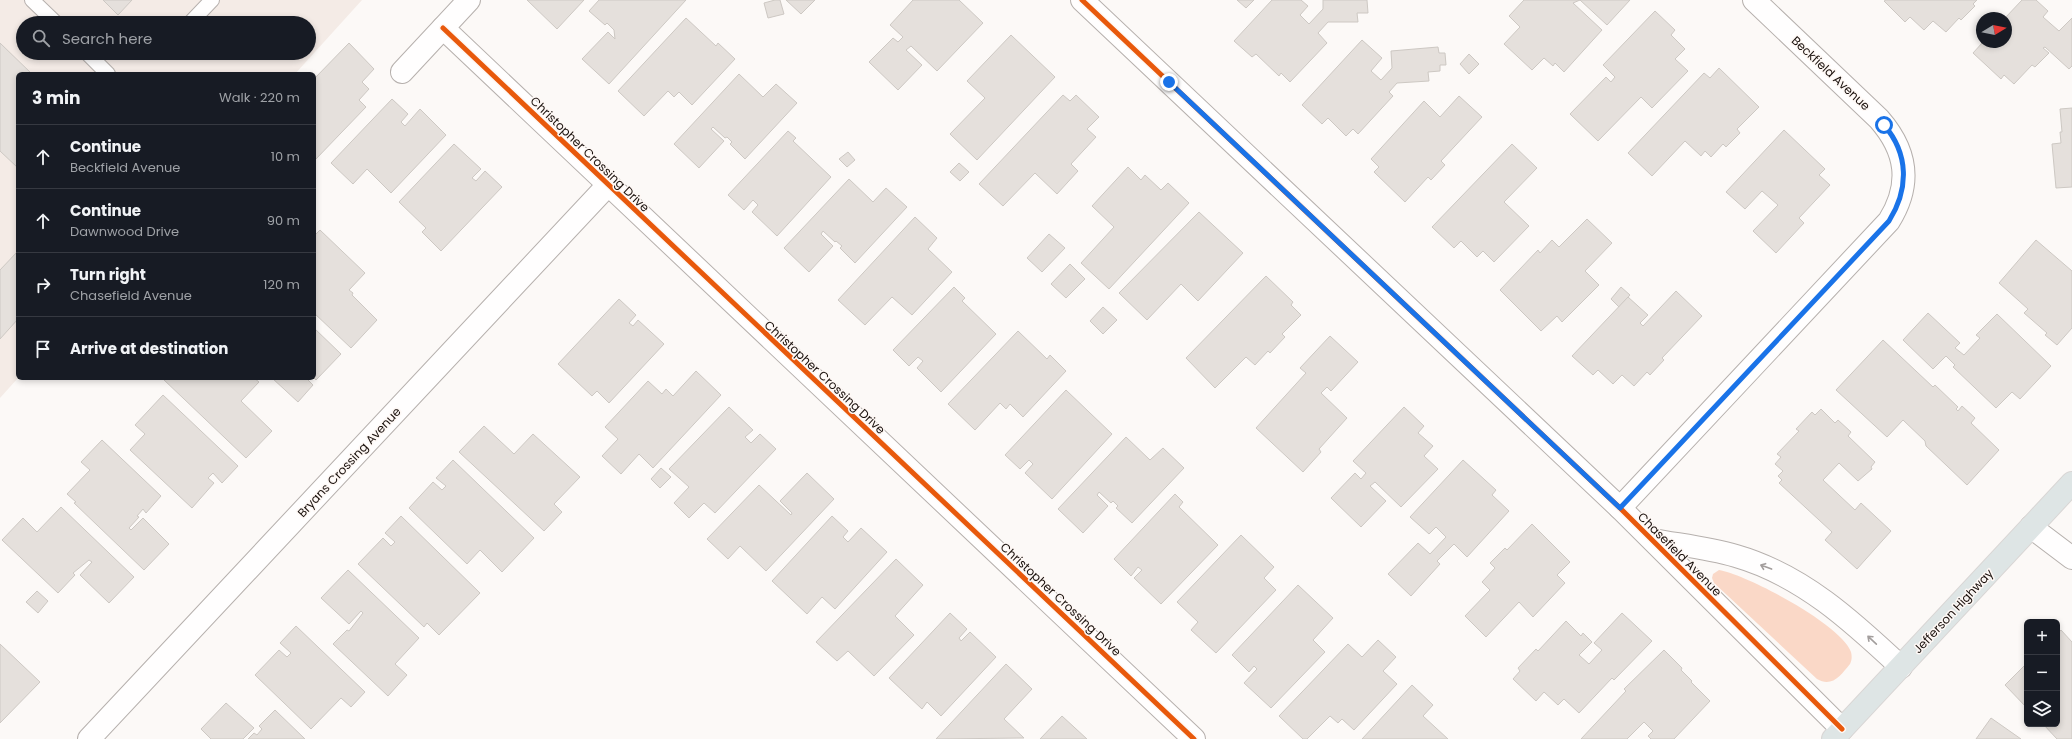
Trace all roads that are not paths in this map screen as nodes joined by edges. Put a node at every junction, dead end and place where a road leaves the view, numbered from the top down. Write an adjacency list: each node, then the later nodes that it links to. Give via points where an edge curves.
1 (32, 0): 6 (lane)
2 (212, 0): 7 (lane)
3 (469, 0): 8 (street)
4 (1082, 0): 14 (street, Chasefield Avenue)
5 (1754, 0): 14 (street, Beckfield Avenue, via 1893,135 1901,152 1904,167 1902,192 1889,221)
6 (49, 16)
7 (197, 16)
8 (443, 28): 11 (street); 12 (street, Christopher Crossing Drive)
9 (94, 60): 10 (lane)
10 (106, 72)
11 (402, 72)
12 (608, 185): 20 (street, Bryans Crossing Avenue); 21 (street, Christopher Crossing Drive)
13 (2072, 483): 15 (main road, Jefferson Highway)
14 (1620, 508): 16 (street, Chasefield Avenue)
15 (2031, 527): 17 (street); 18 (main road, Jefferson Highway)
16 (1653, 540): 18 (street, Chasefield Avenue, one-way to 16, via 1836,608 1775,571 1737,556); 19 (street, Chasefield Avenue)
17 (2072, 558)
18 (1901, 667): 19 (main road, Jefferson Highway)
19 (1838, 734)
20 (89, 739)
21 (1194, 739)

